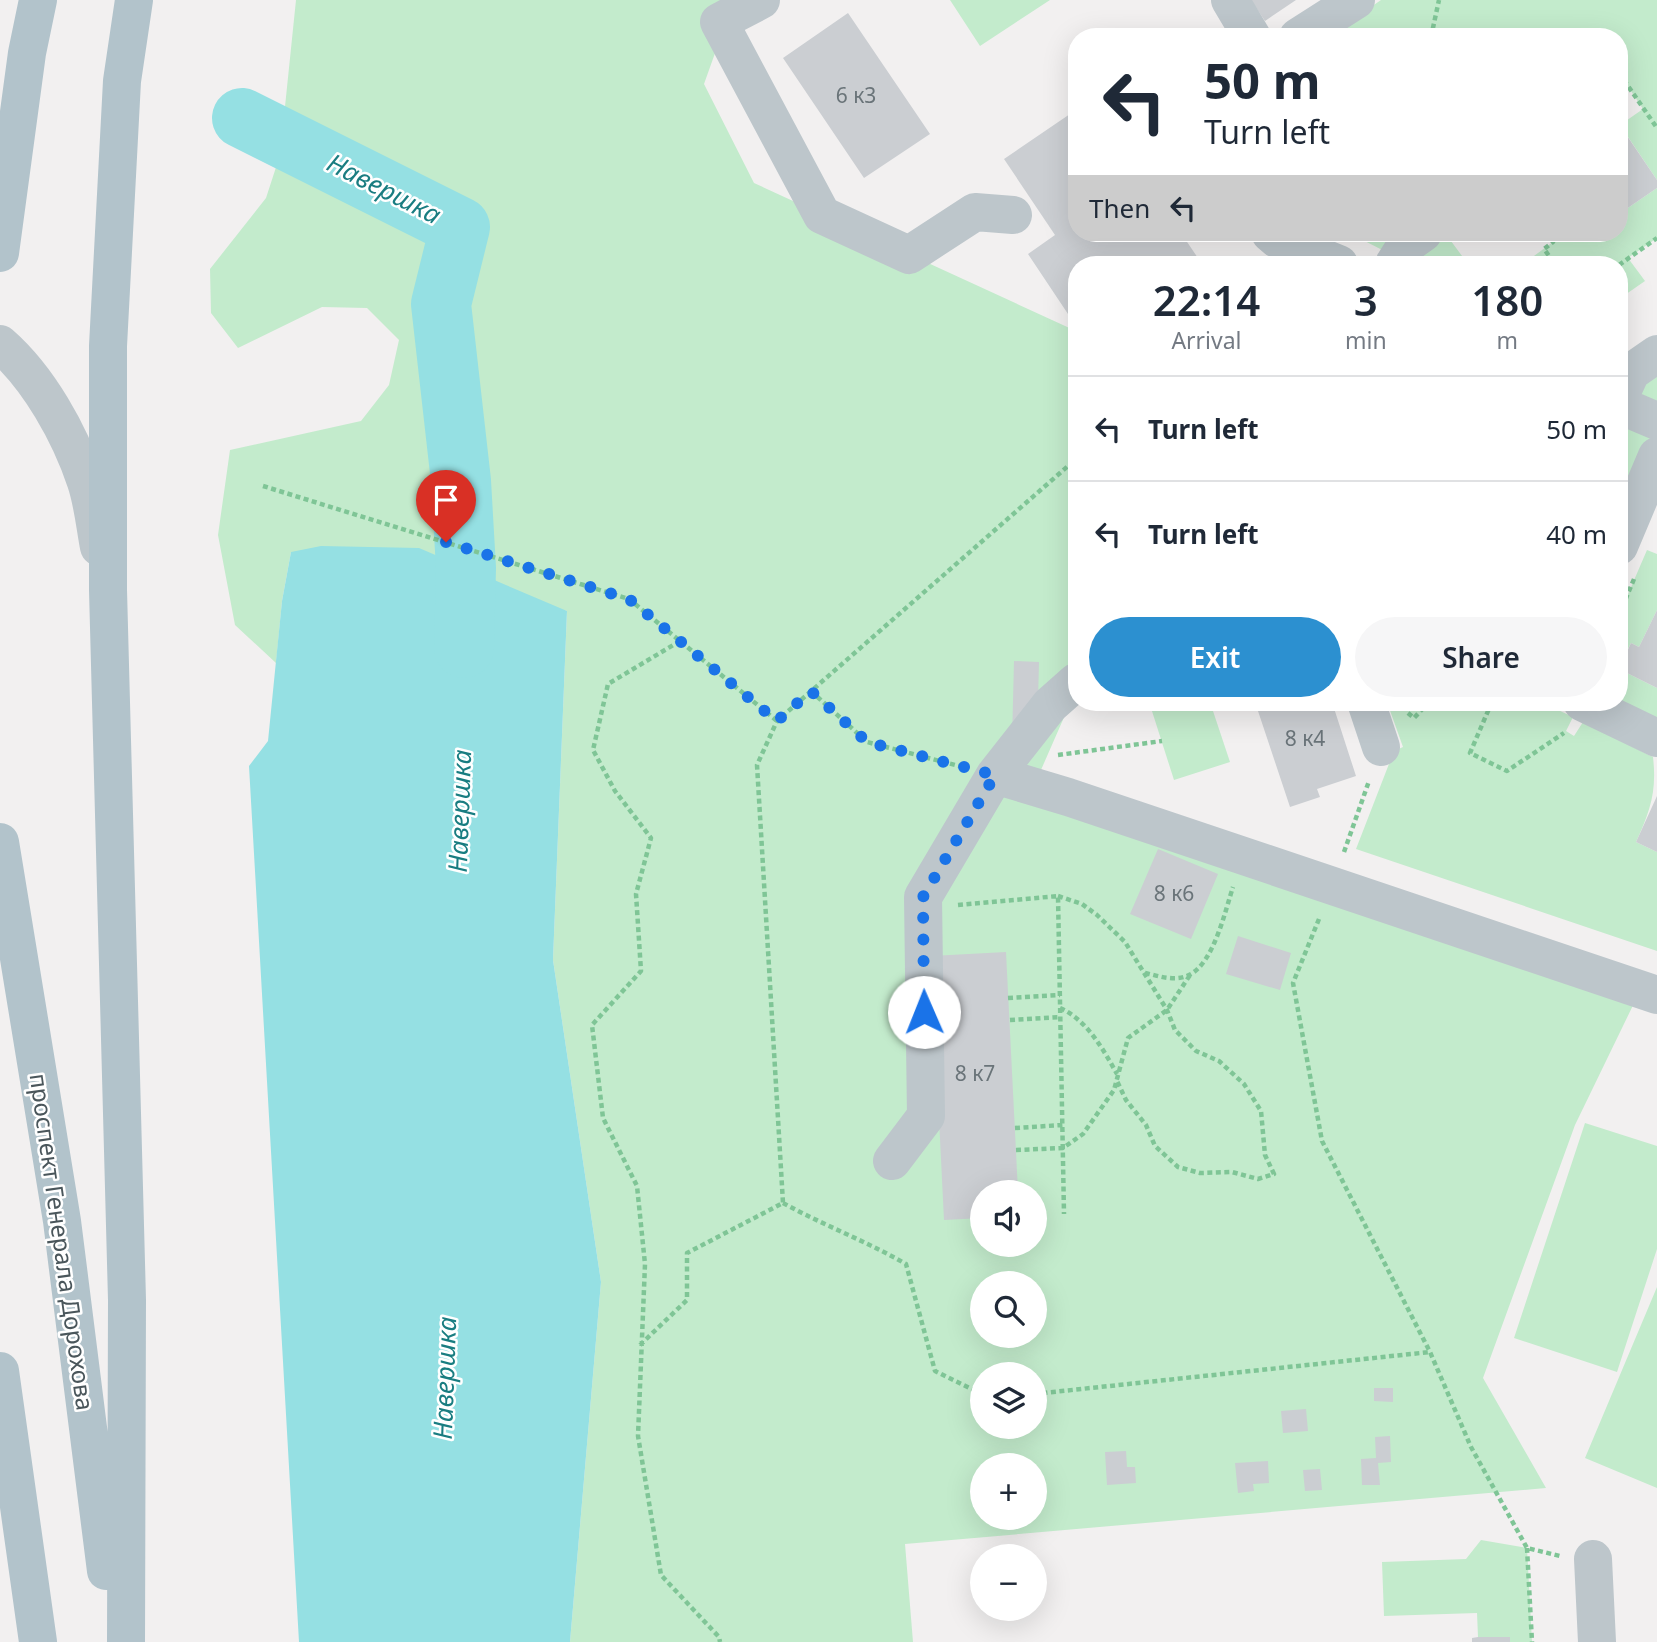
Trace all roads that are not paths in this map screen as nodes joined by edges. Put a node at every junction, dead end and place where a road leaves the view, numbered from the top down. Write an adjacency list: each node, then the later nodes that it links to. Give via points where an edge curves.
1 (38, 0): 11 (main road)
2 (134, 0): 21 (main road, via 122,81 108,346)
3 (761, 0): 8 (street, via 719,22 822,215 909,255 975,212)
4 (1230, 0): 6 (street)
5 (1356, 0): 7 (street)
6 (1247, 28)
7 (1312, 28)
8 (1013, 215)
9 (1285, 242): 12 (street)
10 (1410, 242): 13 (street)
11 (0, 253)
12 (1319, 256)
13 (1399, 256)
14 (0, 344): 21 (street, via 22,363 54,413 86,483)
15 (1657, 354): 16 (street)
16 (1628, 378)
17 (1628, 409): 18 (street)
18 (1657, 421)
19 (1657, 456): 20 (street)
20 (1628, 525)
21 (108, 590): 37 (main road, via 127,1300)
22 (1068, 689): 27 (street)
23 (1369, 711): 26 (street)
24 (1576, 713): 25 (street)
25 (1657, 738)
26 (1381, 747)
27 (995, 775): 29 (street); 30 (street, via 923,897 926,1116)
28 (2, 858): 36 (main road, проспект Генерала Дорохова, via 61,1220)
29 (1657, 995)
30 (892, 1161)
31 (0, 1371): 33 (main road)
32 (0, 1459): 33 (street)
33 (21, 1510): 35 (main road)
34 (1593, 1559): 38 (street)
35 (38, 1642)
36 (115, 1642)
37 (126, 1642)
38 (1597, 1642)

